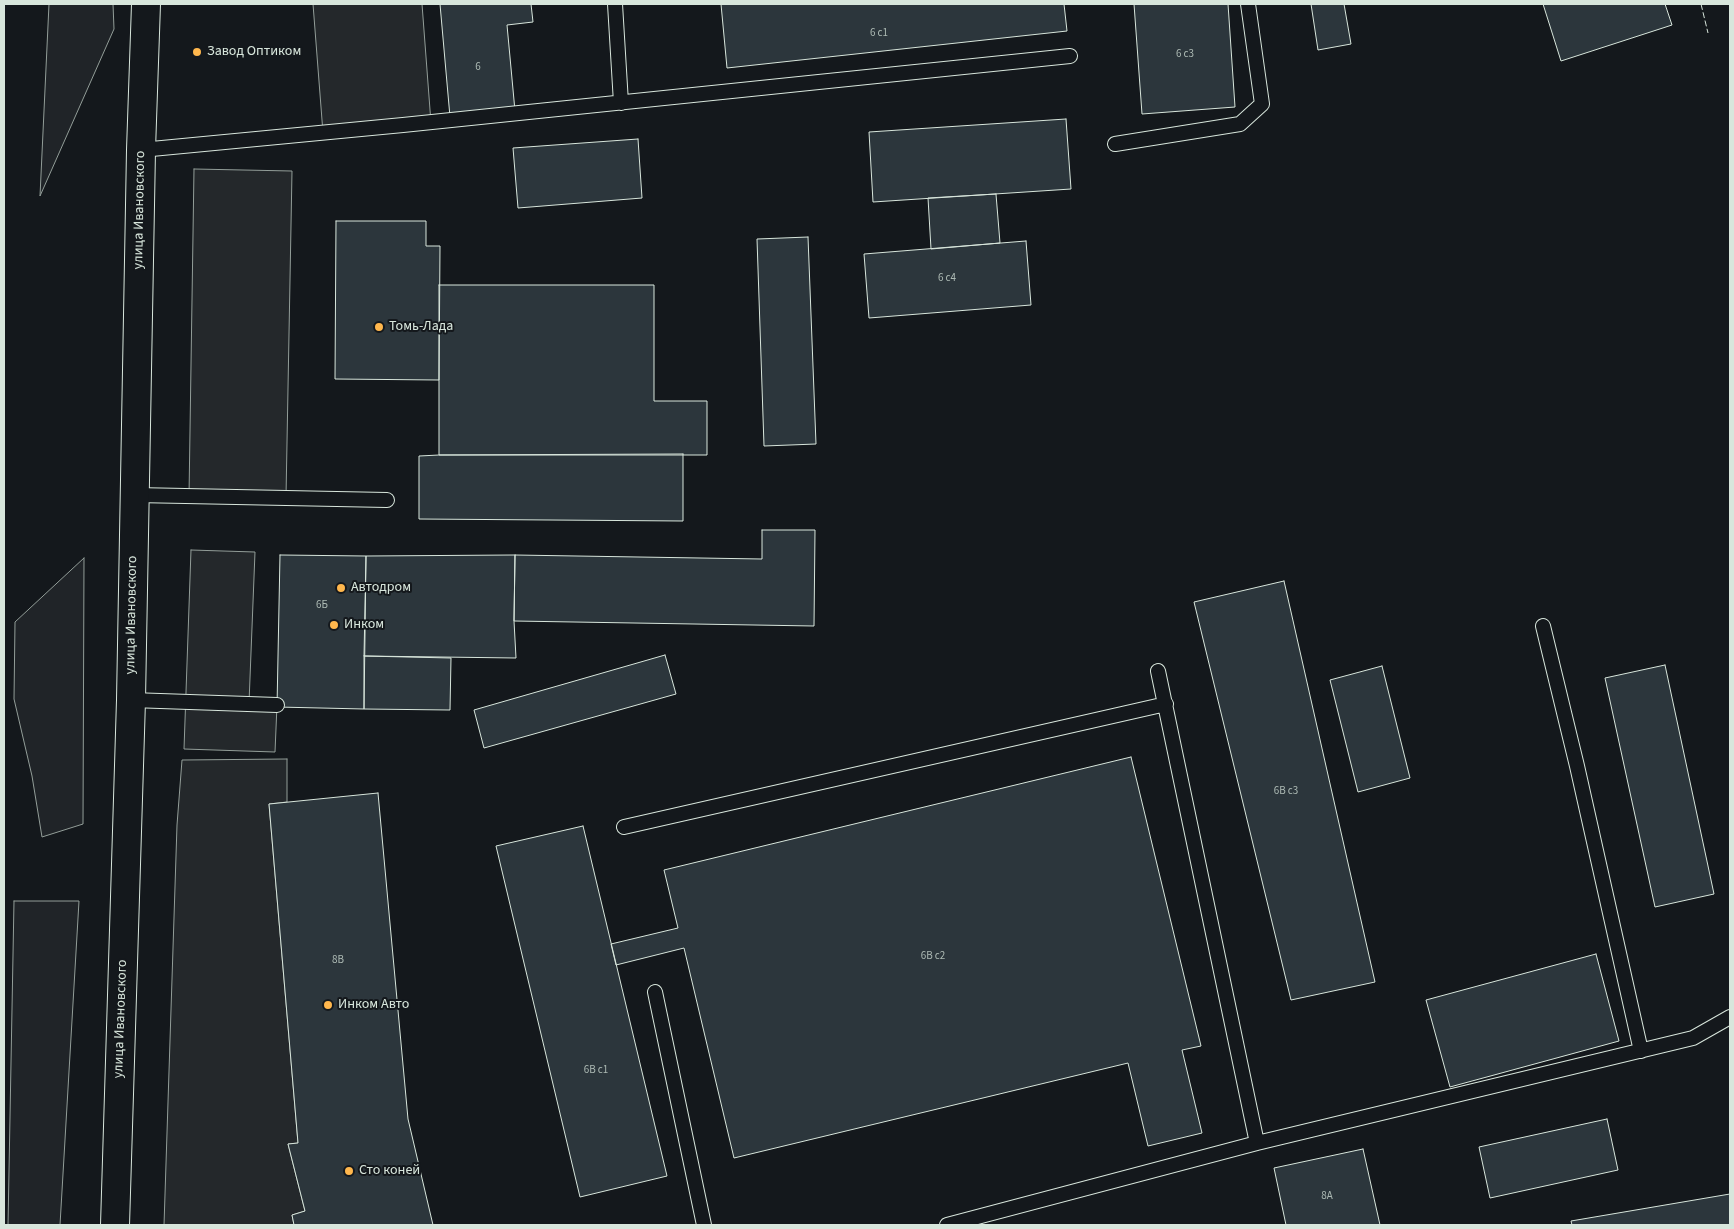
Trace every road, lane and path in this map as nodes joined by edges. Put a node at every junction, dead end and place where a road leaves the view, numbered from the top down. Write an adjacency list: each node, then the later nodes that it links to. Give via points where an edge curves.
1 (146, 4): 7 (main road, улица Ивановского)
2 (615, 4): 5 (lane)
3 (1248, 4): 6 (lane, via 1262,104 1240,124)
4 (1070, 56): 5 (lane)
5 (621, 103): 7 (lane)
6 (1115, 144)
7 (141, 150): 8 (main road, улица Ивановского)
8 (135, 495): 9 (lane); 12 (main road, улица Ивановского)
9 (387, 500)
10 (1543, 626): 18 (lane)
11 (1158, 671): 14 (lane)
12 (131, 700): 13 (lane); 20 (main road, улица Ивановского)
13 (276, 704)
14 (1166, 704): 15 (lane); 19 (lane)
15 (624, 828)
16 (655, 992): 21 (lane)
17 (1730, 1017): 18 (lane, via 1693,1038)
18 (1641, 1050): 19 (lane)
19 (1257, 1143): 22 (lane)
20 (115, 1225)
21 (704, 1225)
22 (947, 1225)

